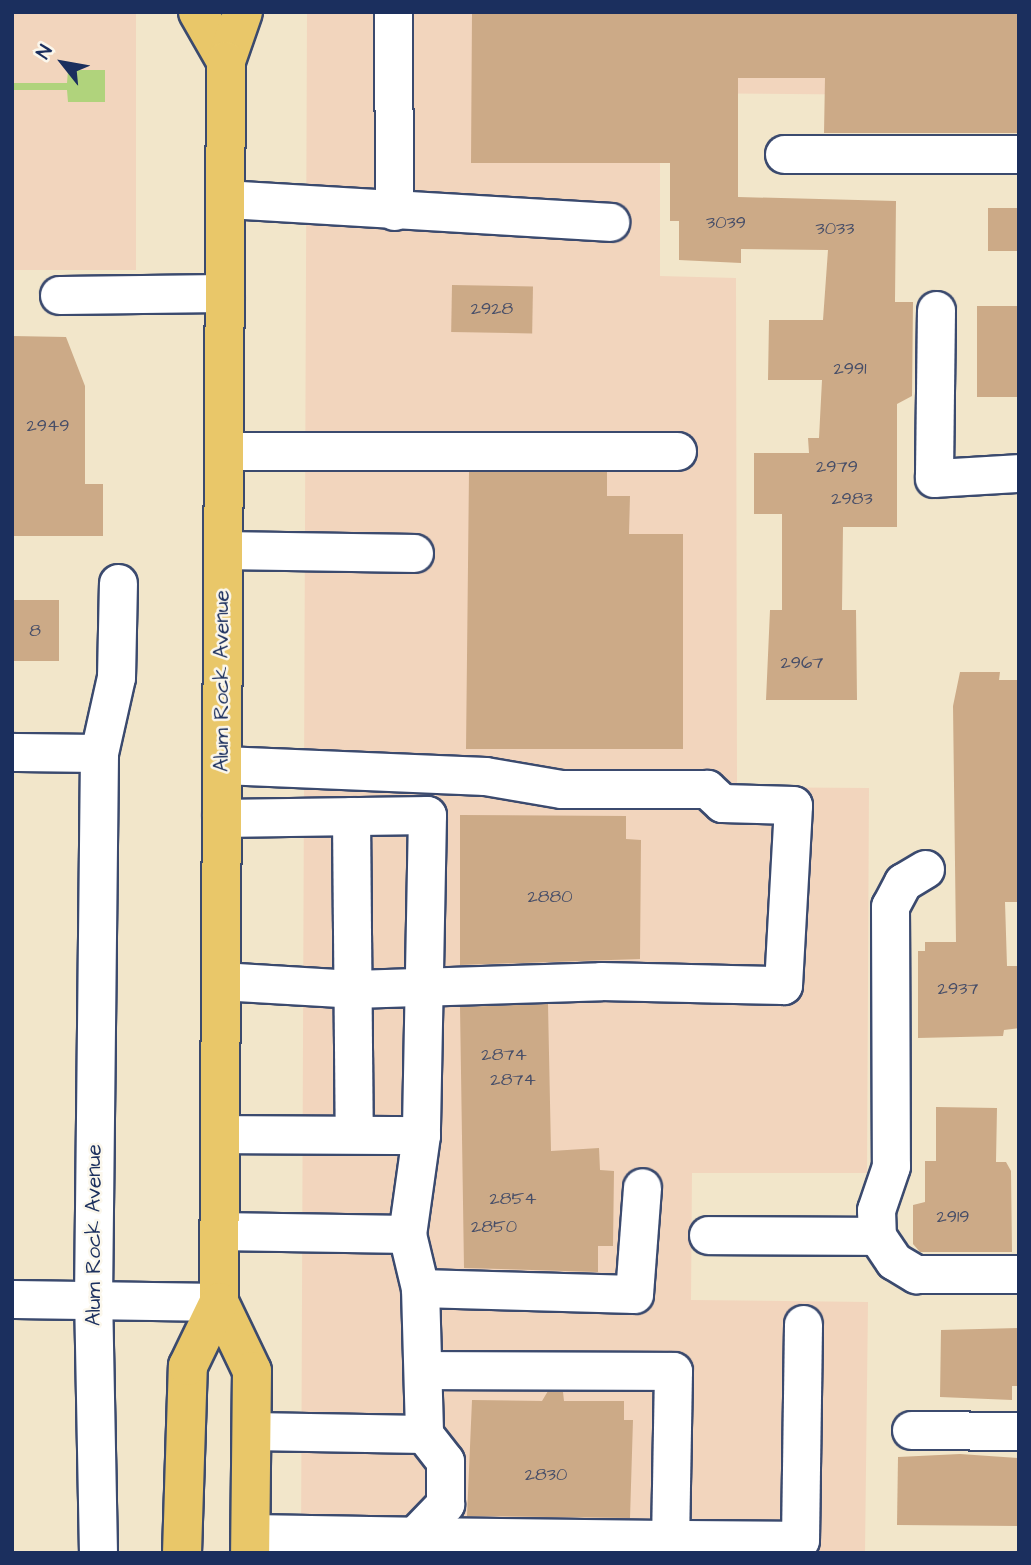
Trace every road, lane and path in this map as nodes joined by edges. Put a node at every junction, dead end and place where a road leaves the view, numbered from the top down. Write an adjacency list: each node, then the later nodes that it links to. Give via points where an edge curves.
1 (198, 12): 4 (main road)
2 (243, 12): 4 (main road, Alum Rock Avenue)
3 (393, 12): 8 (street)
4 (226, 61): 7 (main road, Alum Rock Avenue)
5 (783, 154): 6 (street)
6 (1019, 154)
7 (225, 199): 8 (street); 10 (main road, Alum Rock Avenue)
8 (394, 211): 9 (street)
9 (610, 222)
10 (225, 293): 11 (street); 13 (main road, Alum Rock Avenue)
11 (59, 295)
12 (936, 310): 15 (street, via 934,478)
13 (224, 451): 14 (street); 16 (main road, Alum Rock Avenue)
14 (677, 451)
15 (1019, 473)
16 (223, 550): 17 (street); 21 (main road, Alum Rock Avenue)
17 (414, 553)
18 (118, 583): 20 (street, Alum Rock Avenue, via 116,677)
19 (12, 752): 20 (street)
20 (99, 752): 39 (street, Alum Rock Avenue)
21 (222, 765): 23 (main road, Alum Rock Avenue); 26 (street, via 485,776 561,789 707,789 722,803 793,805 783,985)
22 (351, 816): 23 (street); 26 (street, via 427,815); 27 (street)
23 (222, 818): 25 (main road, Alum Rock Avenue)
24 (925, 869): 35 (street, via 904,882 890,906 891,1166 876,1210)
25 (220, 981): 27 (street); 29 (main road, Alum Rock Avenue)
26 (427, 985): 27 (street); 30 (street)
27 (353, 989): 28 (street)
28 (355, 1133): 29 (street); 30 (street)
29 (220, 1134): 32 (main road, Alum Rock Avenue)
30 (421, 1135): 33 (street)
31 (642, 1187): 37 (street, via 634,1294)
32 (219, 1231): 33 (street); 40 (main road, Alum Rock Avenue)
33 (407, 1234): 37 (street)
34 (708, 1234): 35 (street)
35 (877, 1236): 36 (street, via 894,1261 916,1274)
36 (1019, 1274)
37 (420, 1288): 42 (street)
38 (12, 1299): 39 (street)
39 (93, 1300): 40 (street); 50 (street, Alum Rock Avenue)
40 (219, 1302): 44 (main road, Alum Rock Avenue, via 252,1371); 51 (main road, Alum Rock Avenue, via 188,1366)
41 (803, 1324): 48 (street, via 800,1540)
42 (424, 1370): 46 (street); 48 (street, via 673,1371)
43 (911, 1430): 45 (street)
44 (251, 1431): 46 (street); 49 (main road, Alum Rock Avenue)
45 (1019, 1431)
46 (424, 1434): 47 (street, via 445,1461 445,1504)
47 (414, 1536): 48 (street); 49 (street)
48 (670, 1539)
49 (250, 1543)
50 (98, 1553)
51 (182, 1553)

